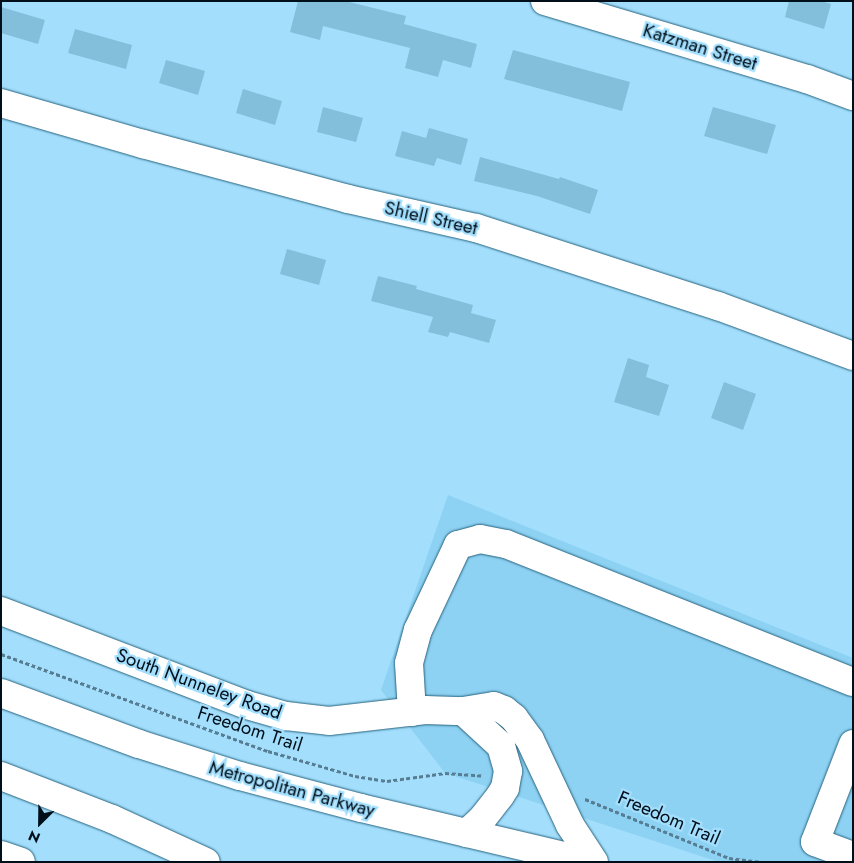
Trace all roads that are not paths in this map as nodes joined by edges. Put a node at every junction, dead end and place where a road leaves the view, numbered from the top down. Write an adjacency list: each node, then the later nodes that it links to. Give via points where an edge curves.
1 (546, 1): 2 (street, Katzman Street, via 807,79)
2 (853, 96)
3 (1, 103): 4 (street, Shiell Street, via 348,199 476,228 718,306)
4 (853, 356)
5 (1, 612): 9 (street, South Nunneley Road, via 247,705 286,716 329,721)
6 (853, 682): 9 (street, via 506,544 480,539 458,546 418,630 409,663)
7 (1, 693): 13 (street, Metropolitan Parkway, via 199,764 328,800)
8 (463, 711): 9 (street, South Nunneley Road); 13 (street, via 501,746 508,771 500,796); 19 (street, South Nunneley Road, via 494,706 514,718 530,740 552,790)
9 (412, 712)
10 (853, 744): 12 (street)
11 (1, 776): 17 (street, via 112,819)
12 (843, 794): 15 (street, via 815,842)
13 (467, 833): 18 (street, Metropolitan Parkway)
14 (1, 854): 16 (street)
15 (853, 856)
16 (21, 862)
17 (206, 862)
18 (588, 862)
19 (594, 862)

